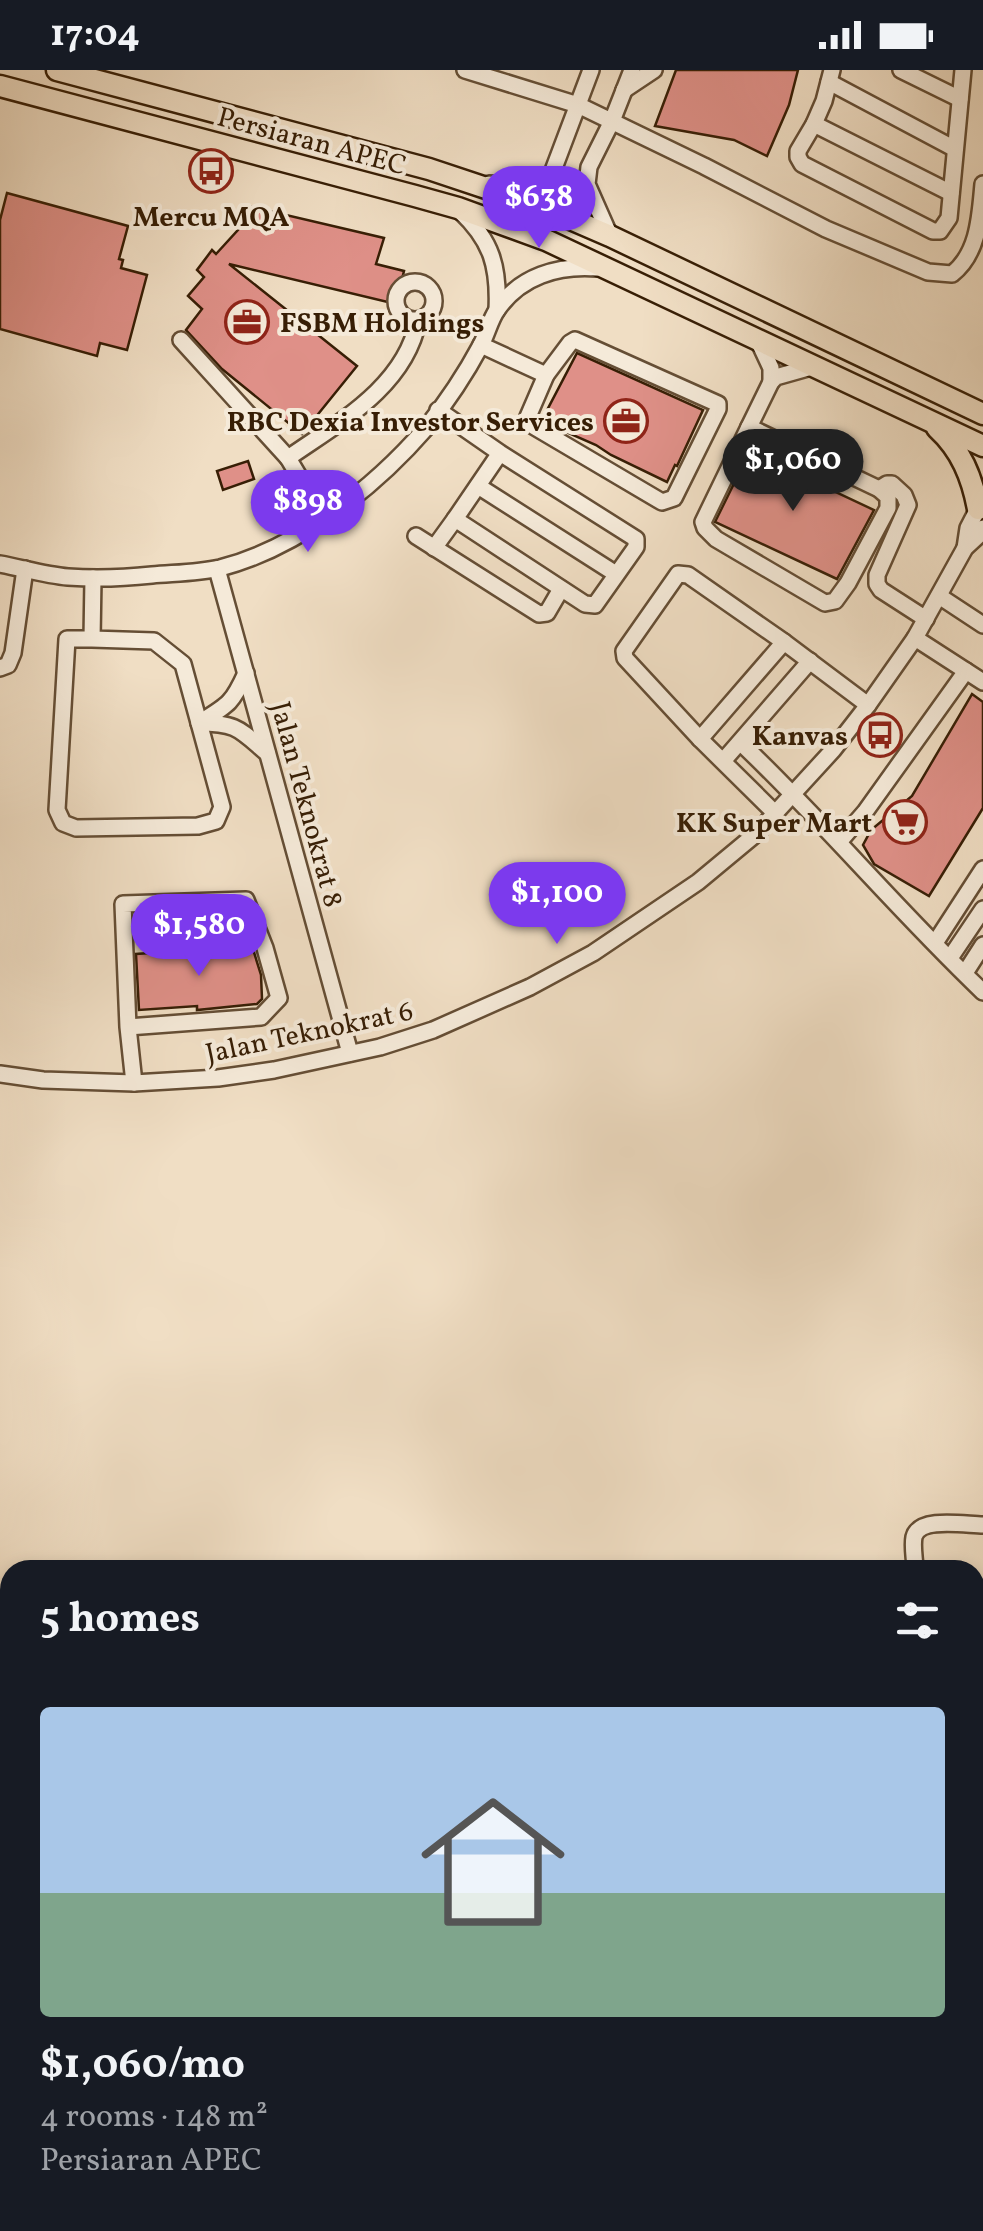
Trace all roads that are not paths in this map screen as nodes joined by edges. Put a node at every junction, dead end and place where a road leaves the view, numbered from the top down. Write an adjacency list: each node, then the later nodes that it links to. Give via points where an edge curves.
1 (57, 70): 16 (main road, Persiaran APEC)
2 (466, 70): 12 (street)
3 (591, 70): 12 (street)
4 (632, 70): 10 (street)
5 (654, 70): 10 (street)
6 (900, 70): 11 (street)
7 (963, 70): 11 (street)
8 (831, 76): 14 (street); 15 (street)
9 (0, 86): 19 (main road, Persiaran APEC)
10 (624, 90): 13 (street)
11 (960, 100): 15 (street)
12 (578, 105): 13 (street); 16 (street, via 552,176 526,186)
13 (612, 121): 17 (street, via 826,230 928,272 952,274 962,266); 20 (street, via 587,184)
14 (814, 124): 18 (street); 18 (street, via 798,151 802,164 933,231 949,218)
15 (956, 149): 18 (street)
16 (475, 183): 20 (main road, Persiaran APEC)
17 (983, 184): 18 (street)
18 (952, 188)
19 (458, 208): 21 (main road, Persiaran APEC); 22 (street, via 491,252)
20 (610, 236): 31 (main road, Persiaran APEC)
21 (611, 269): 22 (street, via 575,266 542,274); 24 (main road, Persiaran APEC)
22 (496, 310): 26 (street)
23 (418, 321): 36 (street, via 401,364 367,402)
24 (758, 338): 27 (main road, Persiaran APEC); 29 (street)
25 (181, 340): 36 (street)
26 (481, 345): 28 (street); 30 (street)
27 (815, 366): 29 (street); 32 (main road, Persiaran APEC)
28 (546, 375): 28 (street, via 575,340 718,404 674,498 662,502 528,422)
29 (771, 382): 33 (street)
30 (438, 410): 35 (street); 41 (street)
31 (983, 414)
32 (930, 420): 34 (main road, Persiaran APEC); 39 (main road, via 964,463)
33 (749, 427): 38 (street); 38 (street, via 703,522 716,539 825,603 835,602 848,584 888,508)
34 (983, 446)
35 (500, 453): 37 (street); 47 (street, via 636,539)
36 (288, 458): 41 (street)
37 (478, 486): 40 (street); 47 (street)
38 (879, 489): 51 (street, via 892,484 908,505 877,584)
39 (981, 512): 50 (street, Jalan Teknokrat 6)
40 (455, 519): 43 (street); 49 (street)
41 (325, 520): 46 (street)
42 (416, 536): 43 (street)
43 (434, 548): 49 (street, via 538,614 546,613)
44 (0, 564): 45 (street)
45 (25, 569): 48 (street); 57 (street, via 13,654)
46 (217, 569): 48 (street); 59 (street, Jalan Teknokrat 8)
47 (616, 574): 49 (street, via 594,605)
48 (93, 578): 53 (street)
49 (561, 589)
50 (939, 596): 51 (street, Jalan Teknokrat 6); 52 (street)
51 (926, 620): 54 (street, Jalan Teknokrat 6)
52 (983, 623)
53 (92, 638): 62 (street, via 154,641 182,664); 62 (street, via 67,639 57,810 63,822 76,828 216,821 222,807)
54 (915, 638): 58 (street); 61 (street, Jalan Teknokrat 6)
55 (784, 642): 56 (street); 63 (street); 63 (street, via 678,574 624,651)
56 (810, 662): 61 (street); 64 (street)
57 (0, 668)
58 (966, 672): 60 (street); 69 (street)
59 (246, 673): 62 (street, via 234,698); 65 (street, Jalan Teknokrat 8)
60 (983, 682)
61 (868, 706): 67 (street, Jalan Teknokrat 6)
62 (199, 723): 65 (street, via 224,723)
63 (700, 738): 66 (street)
64 (741, 743): 66 (street); 67 (street)
65 (268, 752): 78 (street, Jalan Teknokrat 8)
66 (724, 760): 68 (street)
67 (793, 793): 68 (street, Jalan Teknokrat 6); 69 (street)
68 (776, 813): 78 (street, Jalan Teknokrat 6, via 698,882 594,953 433,1030)
69 (838, 842): 72 (street)
70 (983, 869): 72 (street)
71 (983, 909): 74 (street)
72 (935, 943): 74 (street)
73 (983, 945): 75 (street)
74 (950, 958): 75 (street)
75 (965, 972): 76 (street)
76 (983, 992)
77 (128, 1027): 77 (street, via 122,904 246,900 279,998 261,1017); 80 (street)
78 (350, 1053): 80 (street, Jalan Teknokrat 6, via 218,1078)
79 (0, 1074): 80 (street, Jalan Teknokrat 6)
80 (134, 1083)
81 (983, 1525): 82 (street, via 921,1526 914,1536)
82 (915, 1560)

